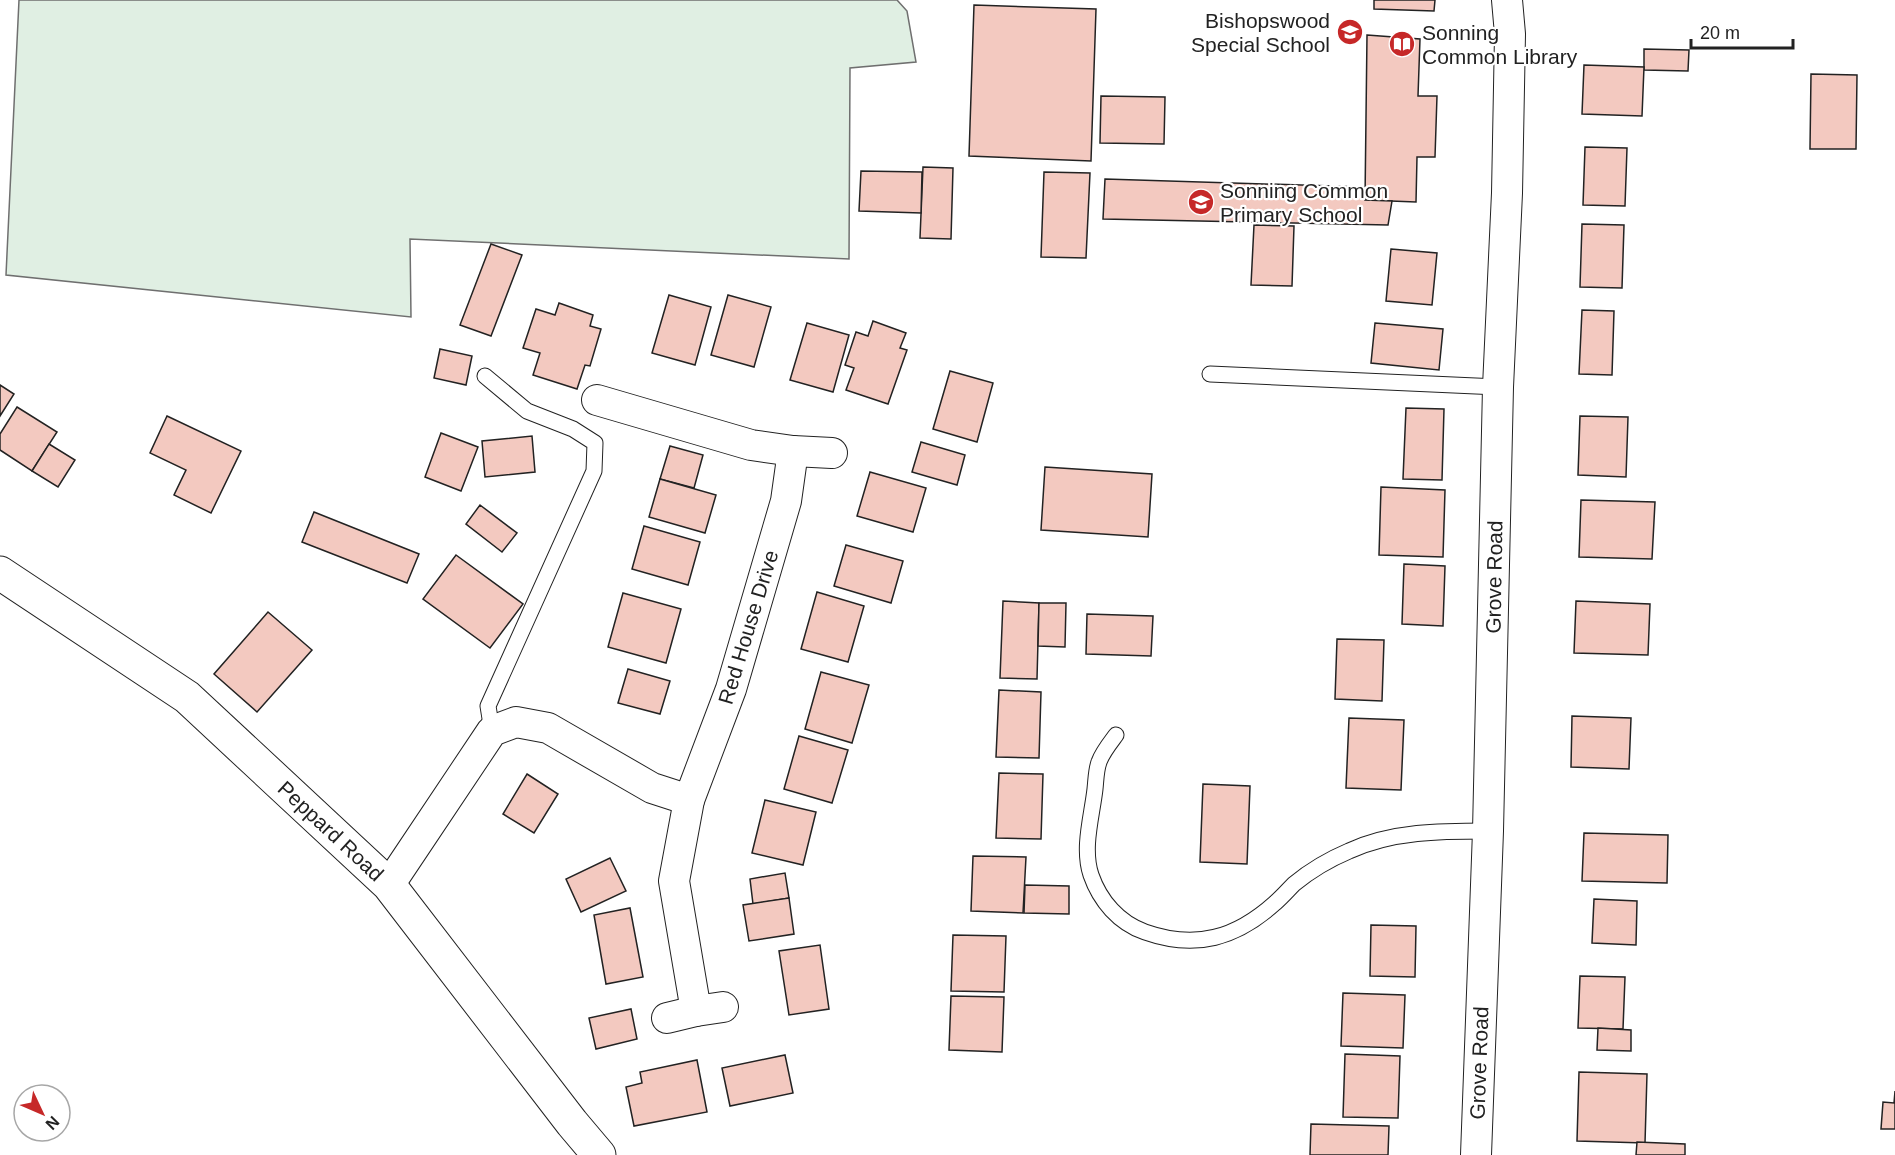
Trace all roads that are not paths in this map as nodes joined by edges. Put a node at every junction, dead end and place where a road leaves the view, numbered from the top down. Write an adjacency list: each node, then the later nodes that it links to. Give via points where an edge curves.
1 (1507, 0): 4 (street, Grove Road, via 1507,193)
2 (1210, 374): 4 (lane)
3 (485, 376): 9 (lane, via 527,411 595,442 594,471 488,706)
4 (1498, 387): 12 (street, Grove Road)
5 (597, 400): 6 (street, via 751,445)
6 (793, 451): 7 (street); 11 (street, Red House Drive, via 786,501 731,689)
7 (832, 453)
8 (0, 573): 13 (main road, Peppard Road, via 187,697)
9 (492, 731): 11 (street, via 516,722 548,728 652,788); 13 (street)
10 (1116, 735): 12 (lane, via 1099,761 1087,848 1091,873 1100,896 1116,915 1135,929 1179,942 1201,942 1248,924 1318,866 1351,850 1387,838 1430,832)
11 (689, 800): 14 (street, Red House Drive, via 674,881 710,1009)
12 (1488, 831): 16 (street, Grove Road)
13 (389, 885): 15 (main road, Peppard Road)
14 (667, 1018)
15 (599, 1155)
16 (1476, 1155)

